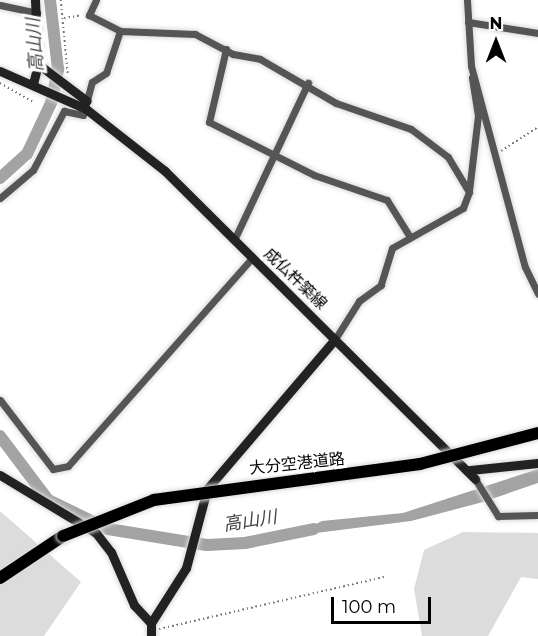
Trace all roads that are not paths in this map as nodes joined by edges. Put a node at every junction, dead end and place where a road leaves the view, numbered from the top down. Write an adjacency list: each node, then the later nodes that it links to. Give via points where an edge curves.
1 (35, 0): 5 (main road)
2 (96, 0): 7 (street, via 89,15)
3 (464, 1): 6 (street)
4 (0, 5): 5 (street)
5 (37, 13): 11 (main road)
6 (468, 22): 8 (street); 10 (street)
7 (120, 31): 9 (street, via 195,34); 15 (street, via 106,73 95,77)
8 (538, 33)
9 (226, 49): 13 (street); 16 (street, via 209,122)
10 (471, 66): 17 (street, via 478,116); 22 (street, via 493,156)
11 (42, 67): 14 (main road); 15 (main road)
12 (0, 71): 14 (main road, 成仏杵築線)
13 (308, 83): 16 (street); 17 (street, via 336,104 411,129 452,162)
14 (37, 86): 15 (main road, 成仏杵築線)
15 (86, 105): 18 (street, via 78,115 64,111 33,170); 20 (main road, 成仏杵築線, via 165,171)
16 (276, 156): 19 (street, via 387,200); 20 (street)
17 (469, 192): 19 (street, via 463,208)
18 (0, 198)
19 (410, 237): 23 (street, via 392,248 381,285 359,300)
20 (234, 240): 21 (main road, 成仏杵築線)
21 (252, 258): 23 (main road, 成仏杵築線); 24 (street, via 68,466 53,469)
22 (538, 294)
23 (335, 339): 28 (main road, 成仏杵築線); 31 (main road, via 216,476 200,510 190,554)
24 (0, 400)
25 (538, 433): 30 (highway, 大分空港道路, bridge, via 420,465 154,500 63,536)
26 (538, 463): 28 (main road)
27 (0, 475): 31 (main road, via 96,533 111,552 134,605)
28 (473, 475): 29 (street, via 501,518)
29 (538, 515)
30 (0, 575)
31 (151, 623): 32 (main road)
32 (151, 636)

